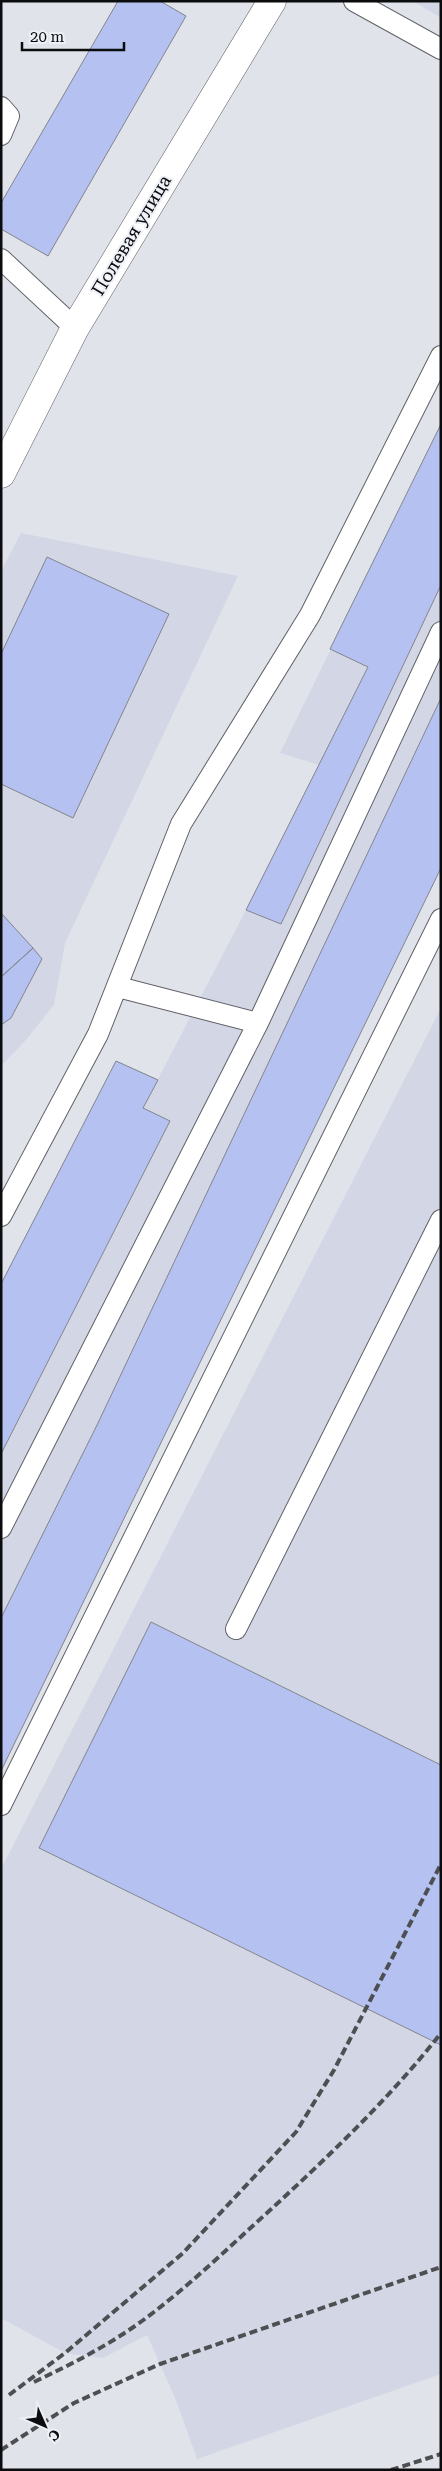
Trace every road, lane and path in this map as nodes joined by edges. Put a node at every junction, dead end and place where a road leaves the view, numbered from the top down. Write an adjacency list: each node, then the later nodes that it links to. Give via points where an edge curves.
1 (272, 1): 7 (street, Полевая улица)
2 (354, 1): 3 (lane)
3 (441, 49)
4 (1, 107): 5 (lane, via 9,116)
5 (1, 135)
6 (1, 259): 7 (lane)
7 (75, 328): 9 (street, Полевая улица)
8 (441, 356): 12 (lane, via 310,615 182,824)
9 (1, 474)
10 (441, 632): 13 (lane)
11 (441, 918): 18 (lane)
12 (118, 987): 13 (lane); 14 (lane, via 98,1034)
13 (258, 1023): 16 (lane)
14 (1, 1216)
15 (441, 1220): 17 (lane)
16 (1, 1528)
17 (236, 1629)
18 (1, 1805)

